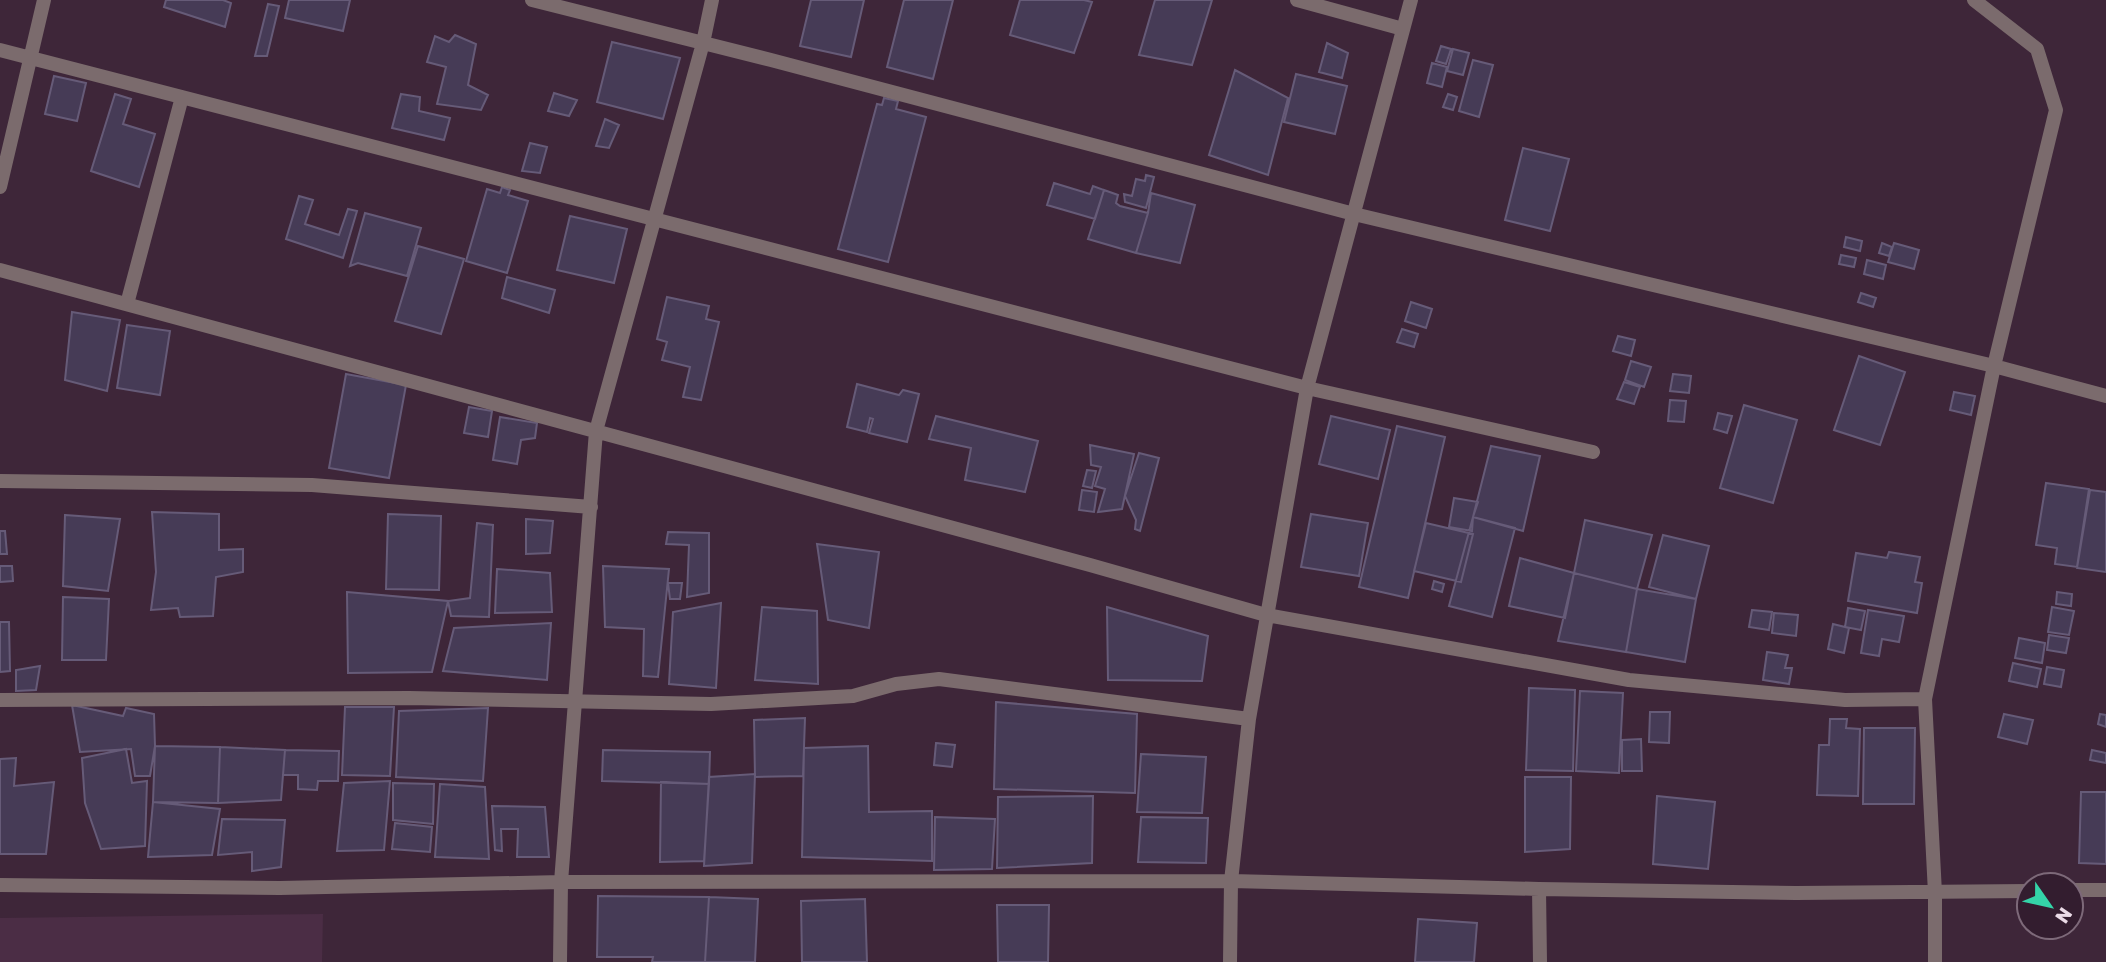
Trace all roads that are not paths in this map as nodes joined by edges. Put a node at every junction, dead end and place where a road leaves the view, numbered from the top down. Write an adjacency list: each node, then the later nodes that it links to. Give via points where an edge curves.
1 (44, 0): 10 (street)
2 (532, 0): 8 (street)
3 (712, 0): 8 (street)
4 (1297, 0): 7 (street)
5 (1411, 0): 7 (street)
6 (1975, 0): 17 (street, via 2037,49 2056,110)
7 (1403, 29): 13 (street)
8 (703, 43): 13 (street); 14 (street)
9 (0, 50): 10 (street)
10 (30, 58): 11 (street); 12 (street)
11 (182, 97): 14 (street); 16 (street)
12 (0, 187)
13 (1354, 214): 17 (street); 18 (street)
14 (654, 219): 18 (street); 20 (street)
15 (0, 270): 16 (street)
16 (127, 304): 20 (street)
17 (1994, 366): 19 (street); 25 (street)
18 (1307, 388): 21 (street); 24 (street)
19 (2106, 396)
20 (596, 431): 23 (street); 24 (street)
21 (1593, 452)
22 (0, 481): 23 (street, via 312,485)
23 (590, 507): 27 (street)
24 (1266, 615): 25 (street, via 1629,680 1845,701); 28 (street)
25 (1925, 699): 36 (street)
26 (0, 700): 27 (street)
27 (575, 702): 28 (street, via 710,704 853,696 939,679); 30 (street)
28 (1249, 719): 29 (street)
29 (1231, 881): 30 (street); 32 (street); 38 (street)
30 (561, 882): 31 (street, via 280,888); 37 (street)
31 (0, 885)
32 (1539, 889): 36 (street); 39 (street)
33 (2085, 890): 34 (street)
34 (2106, 890)
35 (2015, 891): 36 (street)
36 (1935, 893): 40 (street)
37 (560, 962)
38 (1230, 962)
39 (1540, 962)
40 (1935, 962)

